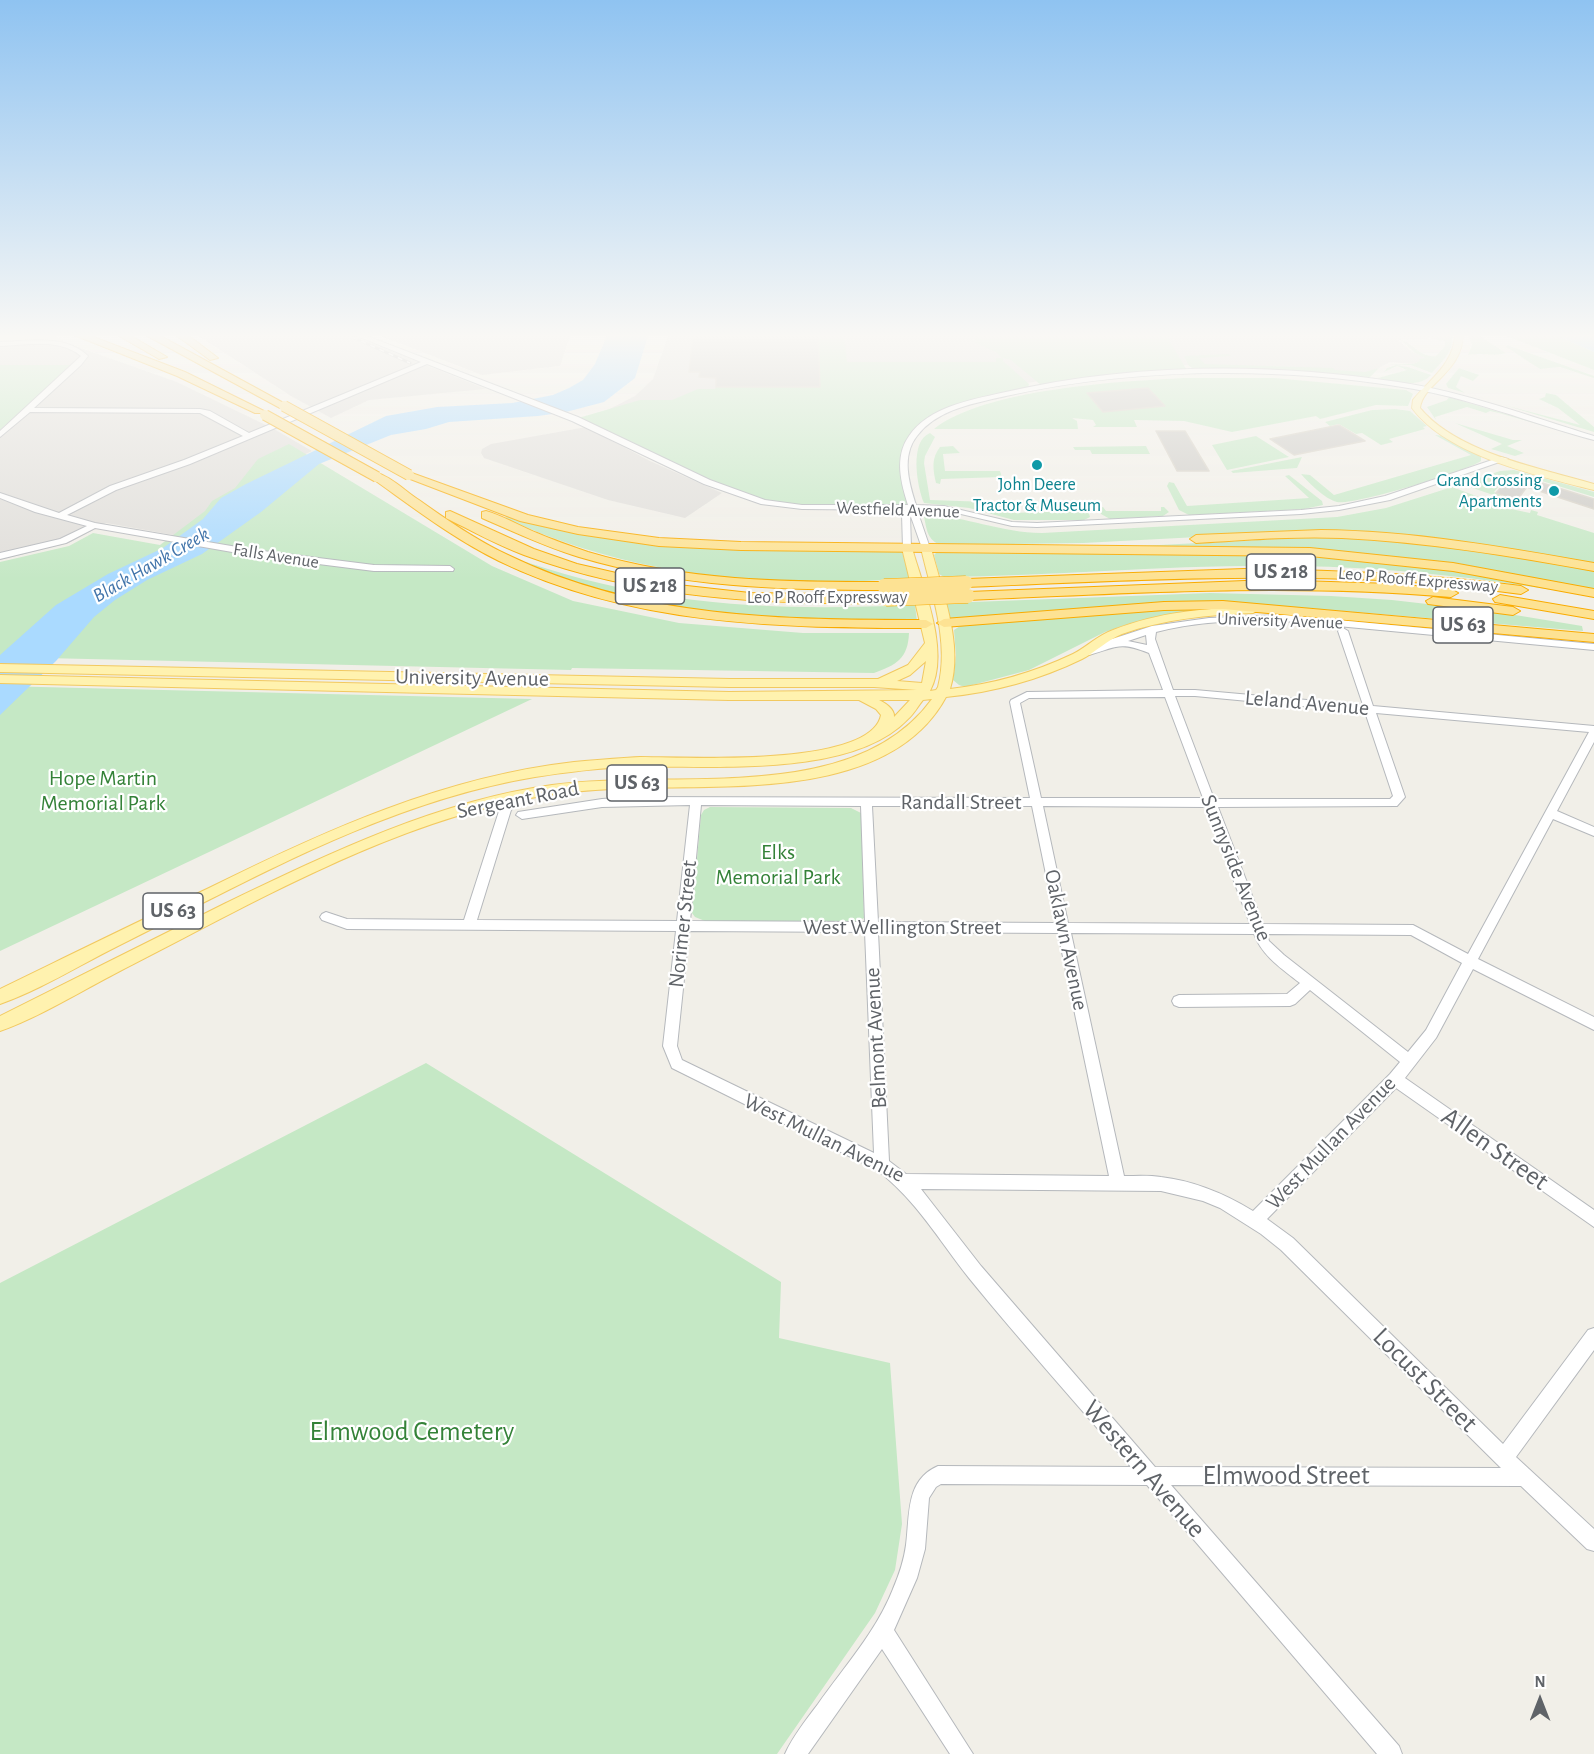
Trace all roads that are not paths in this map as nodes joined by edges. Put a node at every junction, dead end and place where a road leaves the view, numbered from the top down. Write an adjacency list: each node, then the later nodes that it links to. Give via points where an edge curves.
1 (23, 415): 10 (street)
2 (208, 415): 11 (street)
3 (265, 415): 17 (highway, bridge)
4 (300, 415): 15 (highway, Leo P Rooff Expressway / US 218, bridge)
5 (300, 415): 11 (street)
6 (564, 415): 18 (street, Westfield Avenue, via 707,482 764,502 802,507)
7 (940, 415): 18 (street, via 915,432 905,450)
8 (1420, 415): 13 (main road, via 1436,428)
9 (1516, 415): 12 (street)
10 (0, 435)
11 (249, 436): 19 (street, via 102,493)
12 (1594, 438)
13 (1504, 459): 14 (main road); 18 (street, Westfield Avenue, via 1373,501 1311,511 1037,525 959,510)
14 (1594, 487)
15 (449, 494): 21 (highway, via 540,522 637,540 714,546); 28 (highway, Leo P Rooff Expressway / US 218, via 541,541 646,571 703,581)
16 (0, 495): 19 (street, Falls Avenue)
17 (426, 507): 28 (highway, Leo P Rooff Expressway / US 218, via 528,552 648,586 755,599); 34 (highway, via 467,538 535,573 633,604 753,622)
18 (911, 507): 21 (street, via 906,514); 22 (street)
19 (59, 516): 20 (street, Falls Avenue)
20 (94, 525): 24 (street, via 63,541); 26 (street, Falls Avenue, via 255,553 374,568)
21 (907, 548): 22 (highway); 34 (main road)
22 (926, 548): 23 (highway); 33 (main road, Sergeant Road)
23 (1015, 548): 25 (highway, via 1337,534 1446,543); 29 (highway, via 1346,555 1471,569)
24 (0, 556)
25 (1594, 567)
26 (450, 570)
27 (967, 590): 28 (highway, Leo P Rooff Expressway / US 218, bridge); 30 (highway, Leo P Rooff Expressway / US 218, via 1250,572 1353,573 1470,583); 32 (highway, Leo P Rooff Expressway / US 218, via 1210,587 1425,600)
28 (885, 593)
29 (1594, 593)
30 (1594, 603)
31 (1331, 613): 33 (highway, via 1195,605); 37 (highway, US 63); 42 (main road, US 63, via 1241,610 1181,615 1122,630)
32 (1590, 620)
33 (944, 623): 34 (main road); 48 (main road, Sergeant Road, via 950,660)
34 (926, 624): 38 (main road)
35 (1152, 629): 39 (street, University Avenue); 40 (street, University Avenue, via 1207,619 1284,618); 41 (street, Sunnyside Avenue)
36 (1342, 631): 51 (street)
37 (1594, 638)
38 (931, 642): 45 (main road, via 912,669); 46 (main road, via 933,668)
39 (1108, 644): 41 (street, via 1136,644); 42 (street, University Avenue)
40 (1594, 646)
41 (1153, 651): 47 (street, Sunnyside Avenue)
42 (1080, 655): 48 (main road, University Avenue / US 63, via 1018,681)
43 (0, 669): 45 (main road, University Avenue)
44 (0, 679): 49 (main road, University Avenue)
45 (874, 683): 46 (main road, University Avenue)
46 (923, 692): 48 (main road, University Avenue); 49 (main road, University Avenue); 53 (main road, Sergeant Road / US 63, via 904,715)
47 (1168, 693): 50 (street, Leland Avenue); 51 (street, Leland Avenue); 58 (street, Sunnyside Avenue)
48 (942, 694): 54 (main road, Sergeant Road / US 63, via 915,727 886,748 811,775 754,783 632,783)
49 (856, 696): 53 (main road, via 885,710 888,720)
50 (1020, 698): 57 (street, Oaklawn Avenue, via 1015,702)
51 (1368, 709): 52 (street, Leland Avenue); 58 (street, Randall Street, via 1399,797 1393,803)
52 (1594, 731): 59 (street, West Mullan Avenue)
53 (879, 734): 70 (main road, Sergeant Road / US 63, via 844,749 805,758 756,763 599,764 488,782 415,802 301,849)
54 (527, 794): 63 (street, via 506,808); 72 (main road, Sergeant Road / US 63, via 424,821 358,846)
55 (696, 802): 56 (street, Randall Street); 60 (street, Randall Street, via 602,803); 64 (street, Norimer Street)
56 (866, 802): 57 (street, Randall Street); 65 (street, Belmont Avenue)
57 (1037, 802): 58 (street, Randall Street); 66 (street, Oaklawn Avenue)
58 (1209, 802): 67 (street, Sunnyside Avenue)
59 (1551, 813): 61 (street); 68 (street, West Mullan Avenue)
60 (522, 815)
61 (1594, 832)
62 (326, 917): 63 (street, West Wellington Street, via 347,924)
63 (469, 924): 64 (street, West Wellington Street)
64 (683, 926): 65 (street, West Wellington Street); 74 (street, Norimer Street)
65 (872, 927): 66 (street, West Wellington Street); 77 (street, Belmont Avenue)
66 (1064, 928): 67 (street, West Wellington Street); 79 (street, Oaklawn Avenue)
67 (1257, 930): 68 (street, West Wellington Street, via 1413,930); 69 (street, Sunnyside Avenue, via 1271,952)
68 (1470, 963): 73 (street, West Wellington Street); 75 (street, West Mullan Avenue, via 1431,1034)
69 (1309, 983): 71 (street, via 1290,1000); 75 (street, Sunnyside Avenue)
70 (0, 996)
71 (1179, 1001)
72 (0, 1024)
73 (1594, 1024)
74 (670, 1046): 77 (street, West Mullan Avenue, via 677,1064 687,1071)
75 (1410, 1061): 76 (street, West Mullan Avenue)
76 (1395, 1080): 80 (street, Allen Street); 81 (street, West Mullan Avenue)
77 (882, 1165): 78 (street, West Mullan Avenue)
78 (903, 1181): 79 (street, West Mullan Avenue); 84 (street, Western Avenue, via 975,1272)
79 (1118, 1184): 81 (street, West Mullan Avenue, via 1183,1188 1226,1203)
80 (1594, 1219)
81 (1256, 1220): 83 (street, Locust Street, via 1287,1244)
82 (1594, 1336): 83 (street)
83 (1504, 1458): 85 (street, Locust Street)
84 (1150, 1476): 85 (street, Elmwood Street); 87 (street, Elmwood Street, via 938,1475 928,1480 919,1501 909,1573); 90 (street, Western Avenue)
85 (1526, 1477): 86 (street, Locust Street)
86 (1594, 1542)
87 (883, 1632): 88 (street); 89 (street)
88 (796, 1754)
89 (962, 1754)
90 (1390, 1754)

